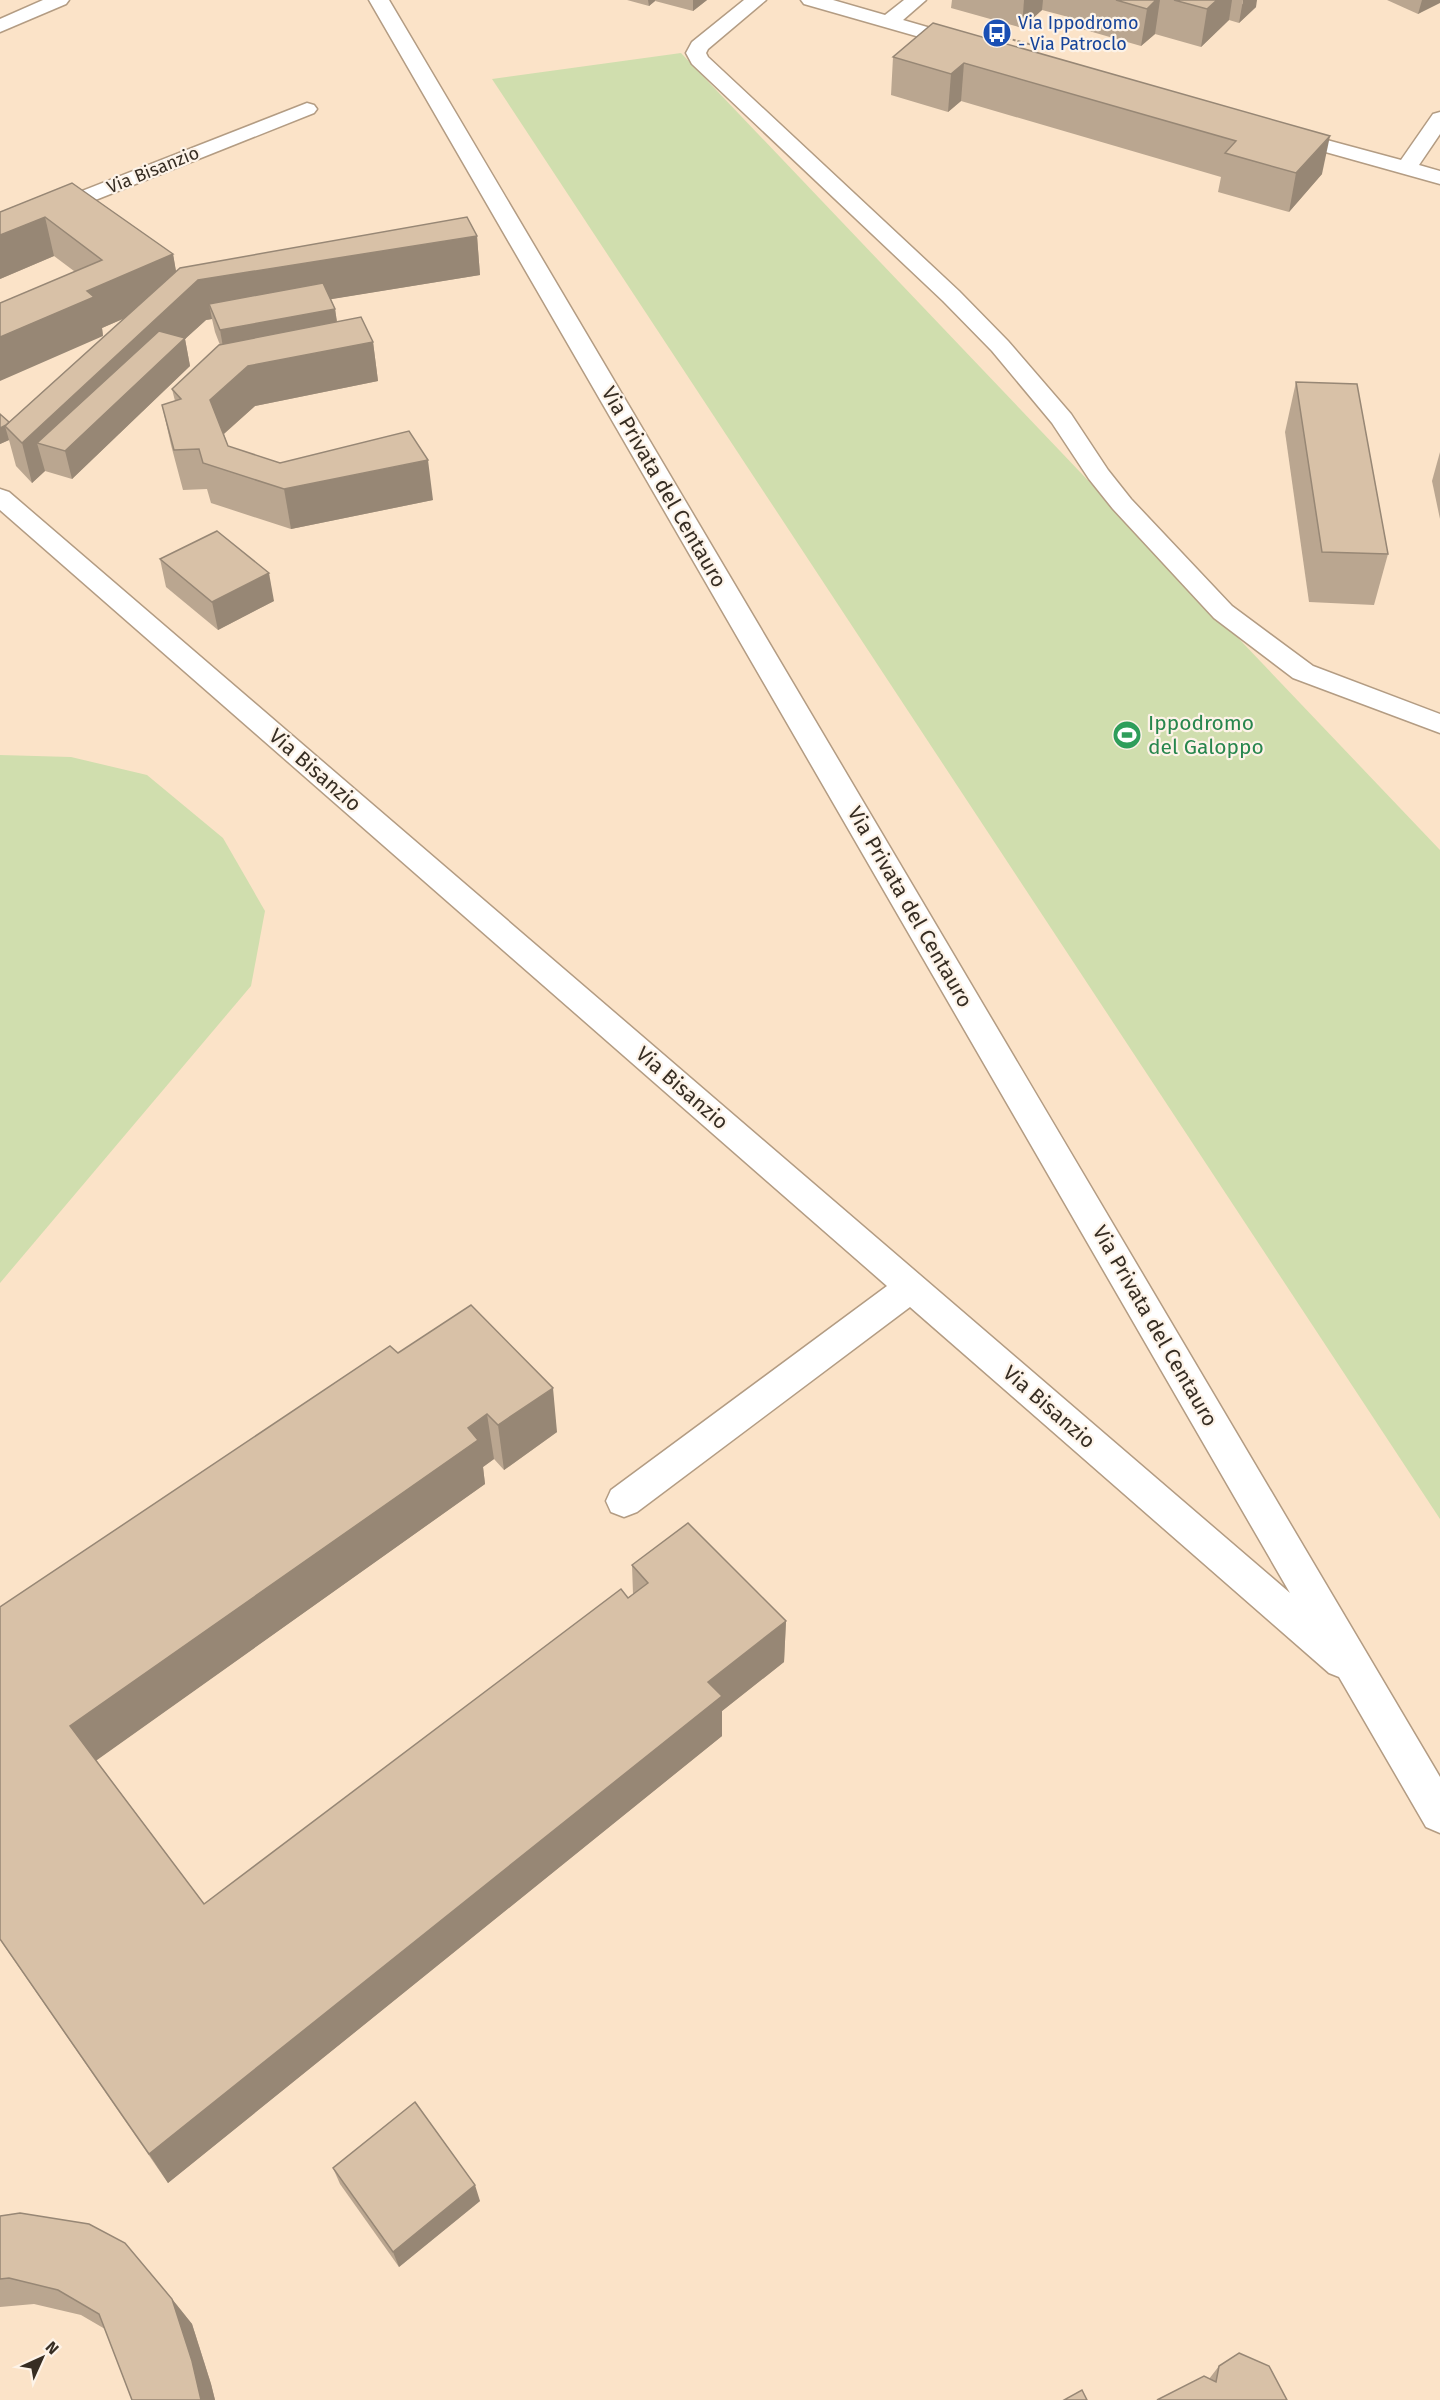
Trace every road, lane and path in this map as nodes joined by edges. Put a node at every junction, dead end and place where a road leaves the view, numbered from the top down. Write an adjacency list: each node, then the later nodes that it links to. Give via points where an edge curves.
1 (58, 0): 7 (street)
2 (379, 0): 19 (street, Via Privata del Centauro)
3 (756, 0): 16 (street, via 699,46 699,60 1000,346 1062,420 1122,504 1223,612 1303,672)
4 (811, 0): 6 (street)
5 (916, 0): 6 (street)
6 (890, 22): 8 (street)
7 (0, 26)
8 (980, 48)
9 (306, 109): 14 (street, Via Bisanzio)
10 (1440, 118): 12 (street)
11 (1268, 130): 12 (street)
12 (1406, 169): 13 (street)
13 (1440, 178)
14 (0, 231)
15 (0, 497): 17 (street, Via Bisanzio)
16 (1440, 724)
17 (911, 1287): 18 (street); 19 (street, Via Bisanzio)
18 (624, 1501)
19 (1364, 1680): 20 (street, Via Privata del Centauro)
20 (1440, 1814)

